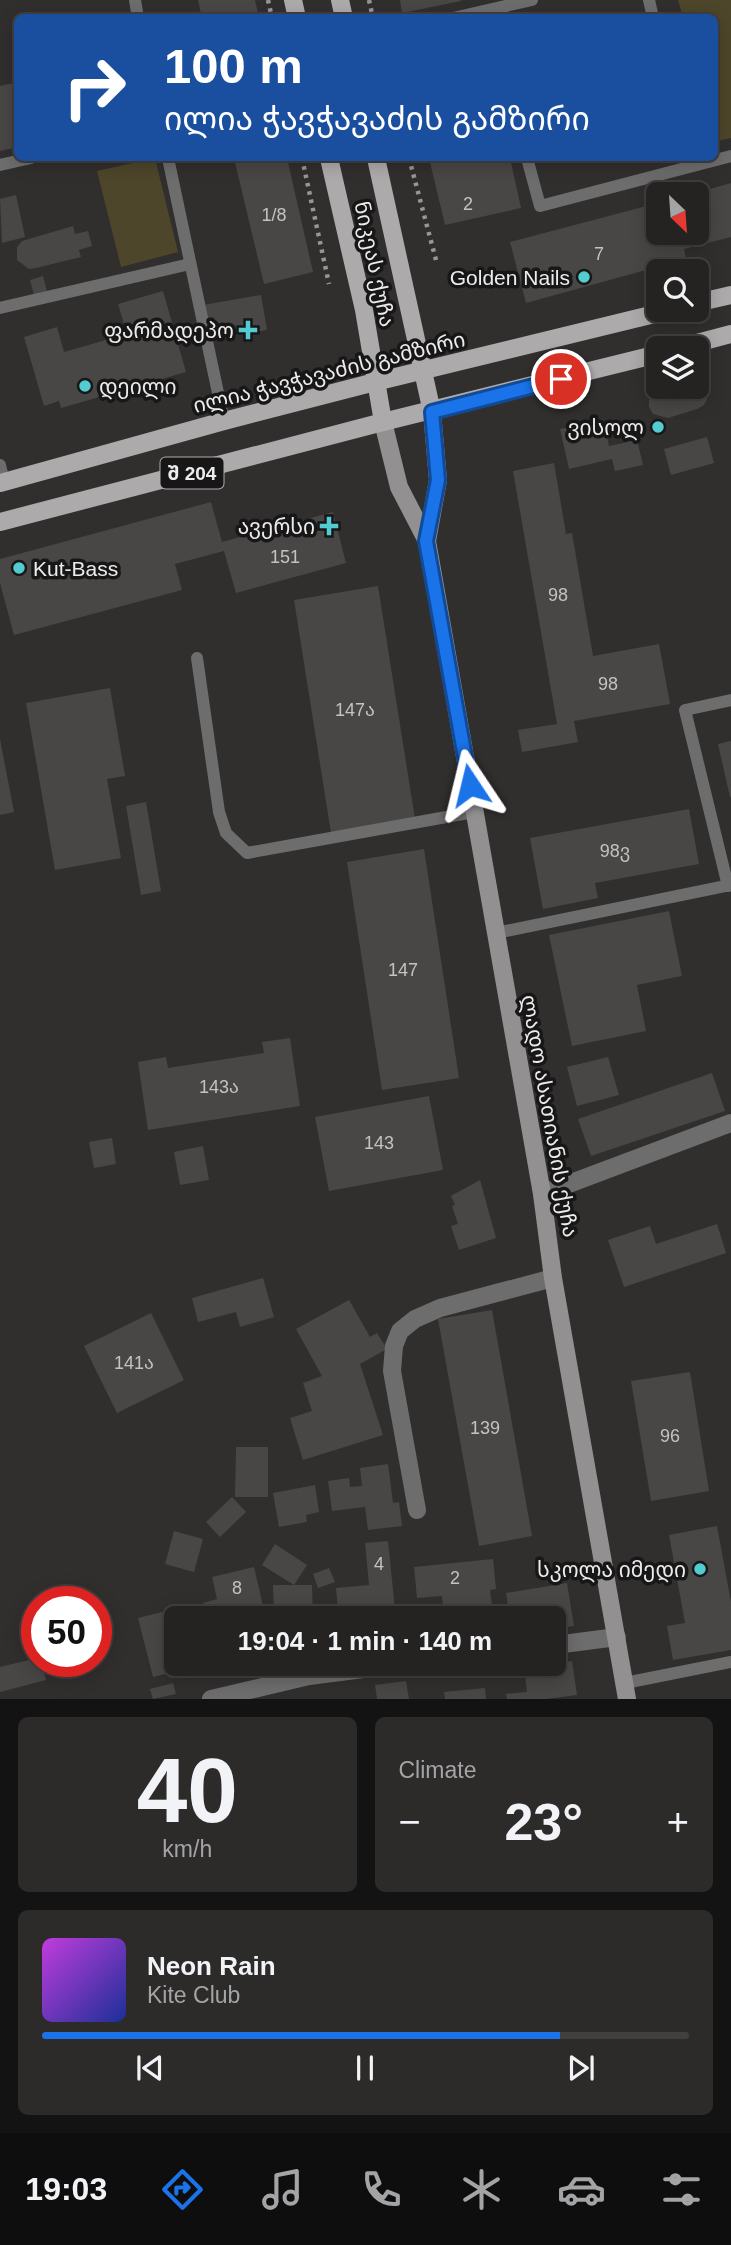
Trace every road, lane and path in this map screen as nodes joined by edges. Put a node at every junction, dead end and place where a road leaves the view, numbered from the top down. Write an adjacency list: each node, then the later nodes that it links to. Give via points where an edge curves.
1 (532, 0): 2 (lane)
2 (490, 14)
3 (18, 161): 11 (lane)
4 (169, 161): 13 (lane)
5 (303, 161): 14 (path)
6 (330, 161): 23 (main road, ნიკეას ქუჩა, via 364,310)
7 (377, 161): 22 (main road, ნიკეას ქუჩა)
8 (410, 161): 12 (path)
9 (528, 161): 10 (lane, via 540,206)
10 (690, 162)
11 (0, 165)
12 (436, 260)
13 (190, 264): 17 (lane); 25 (lane)
14 (329, 284)
15 (731, 295): 16 (main road)
16 (709, 300)
17 (0, 308)
18 (646, 316): 22 (main road, ილია ჭავჭავაძის გამზირი / შ 204)
19 (731, 334): 20 (main road)
20 (709, 340)
21 (646, 357): 24 (main road, შ 204)
22 (424, 372): 23 (main road, ილია ჭავჭავაძის გამზირი / შ 204); 24 (main road, ნიკეას ქუჩა)
23 (375, 382): 25 (main road, ილია ჭავჭავაძის გამზირი / შ 204); 26 (main road, ნიკეას ქუჩა)
24 (432, 412): 26 (main road, შ 204); 29 (main road, ლადო ასათიანის ქუჩა, via 438,480)
25 (224, 421): 27 (main road, ილია ჭავჭავაძის გამზირი / შ 204)
26 (383, 422): 28 (main road, შ 204); 29 (main road, ლადო ასათიანის ქუჩა, via 399,487)
27 (1, 477)
28 (0, 522)
29 (426, 541): 32 (main road, ლადო ასათიანის ქუჩა)
30 (197, 658): 32 (lane, via 219,812 226,834 247,853)
31 (731, 699): 33 (lane, via 685,710)
32 (474, 813): 34 (main road, ლადო ასათიანის ქუჩა)
33 (729, 885): 34 (lane)
34 (496, 933): 36 (main road, ლადო ასათიანის ქუჩა)
35 (731, 1123): 36 (street)
36 (542, 1194): 37 (main road, ლადო ასათიანის ქუჩა)
37 (553, 1278): 38 (street, via 440,1308 400,1331 392,1371); 39 (main road, ლადო ასათიანის ქუჩა)
38 (417, 1510)
39 (617, 1637): 40 (street); 43 (main road, ლადო ასათიანის ქუჩა)
40 (566, 1644)
41 (731, 1662): 43 (lane)
42 (309, 1676): 44 (street)
43 (626, 1691)
44 (211, 1699)

